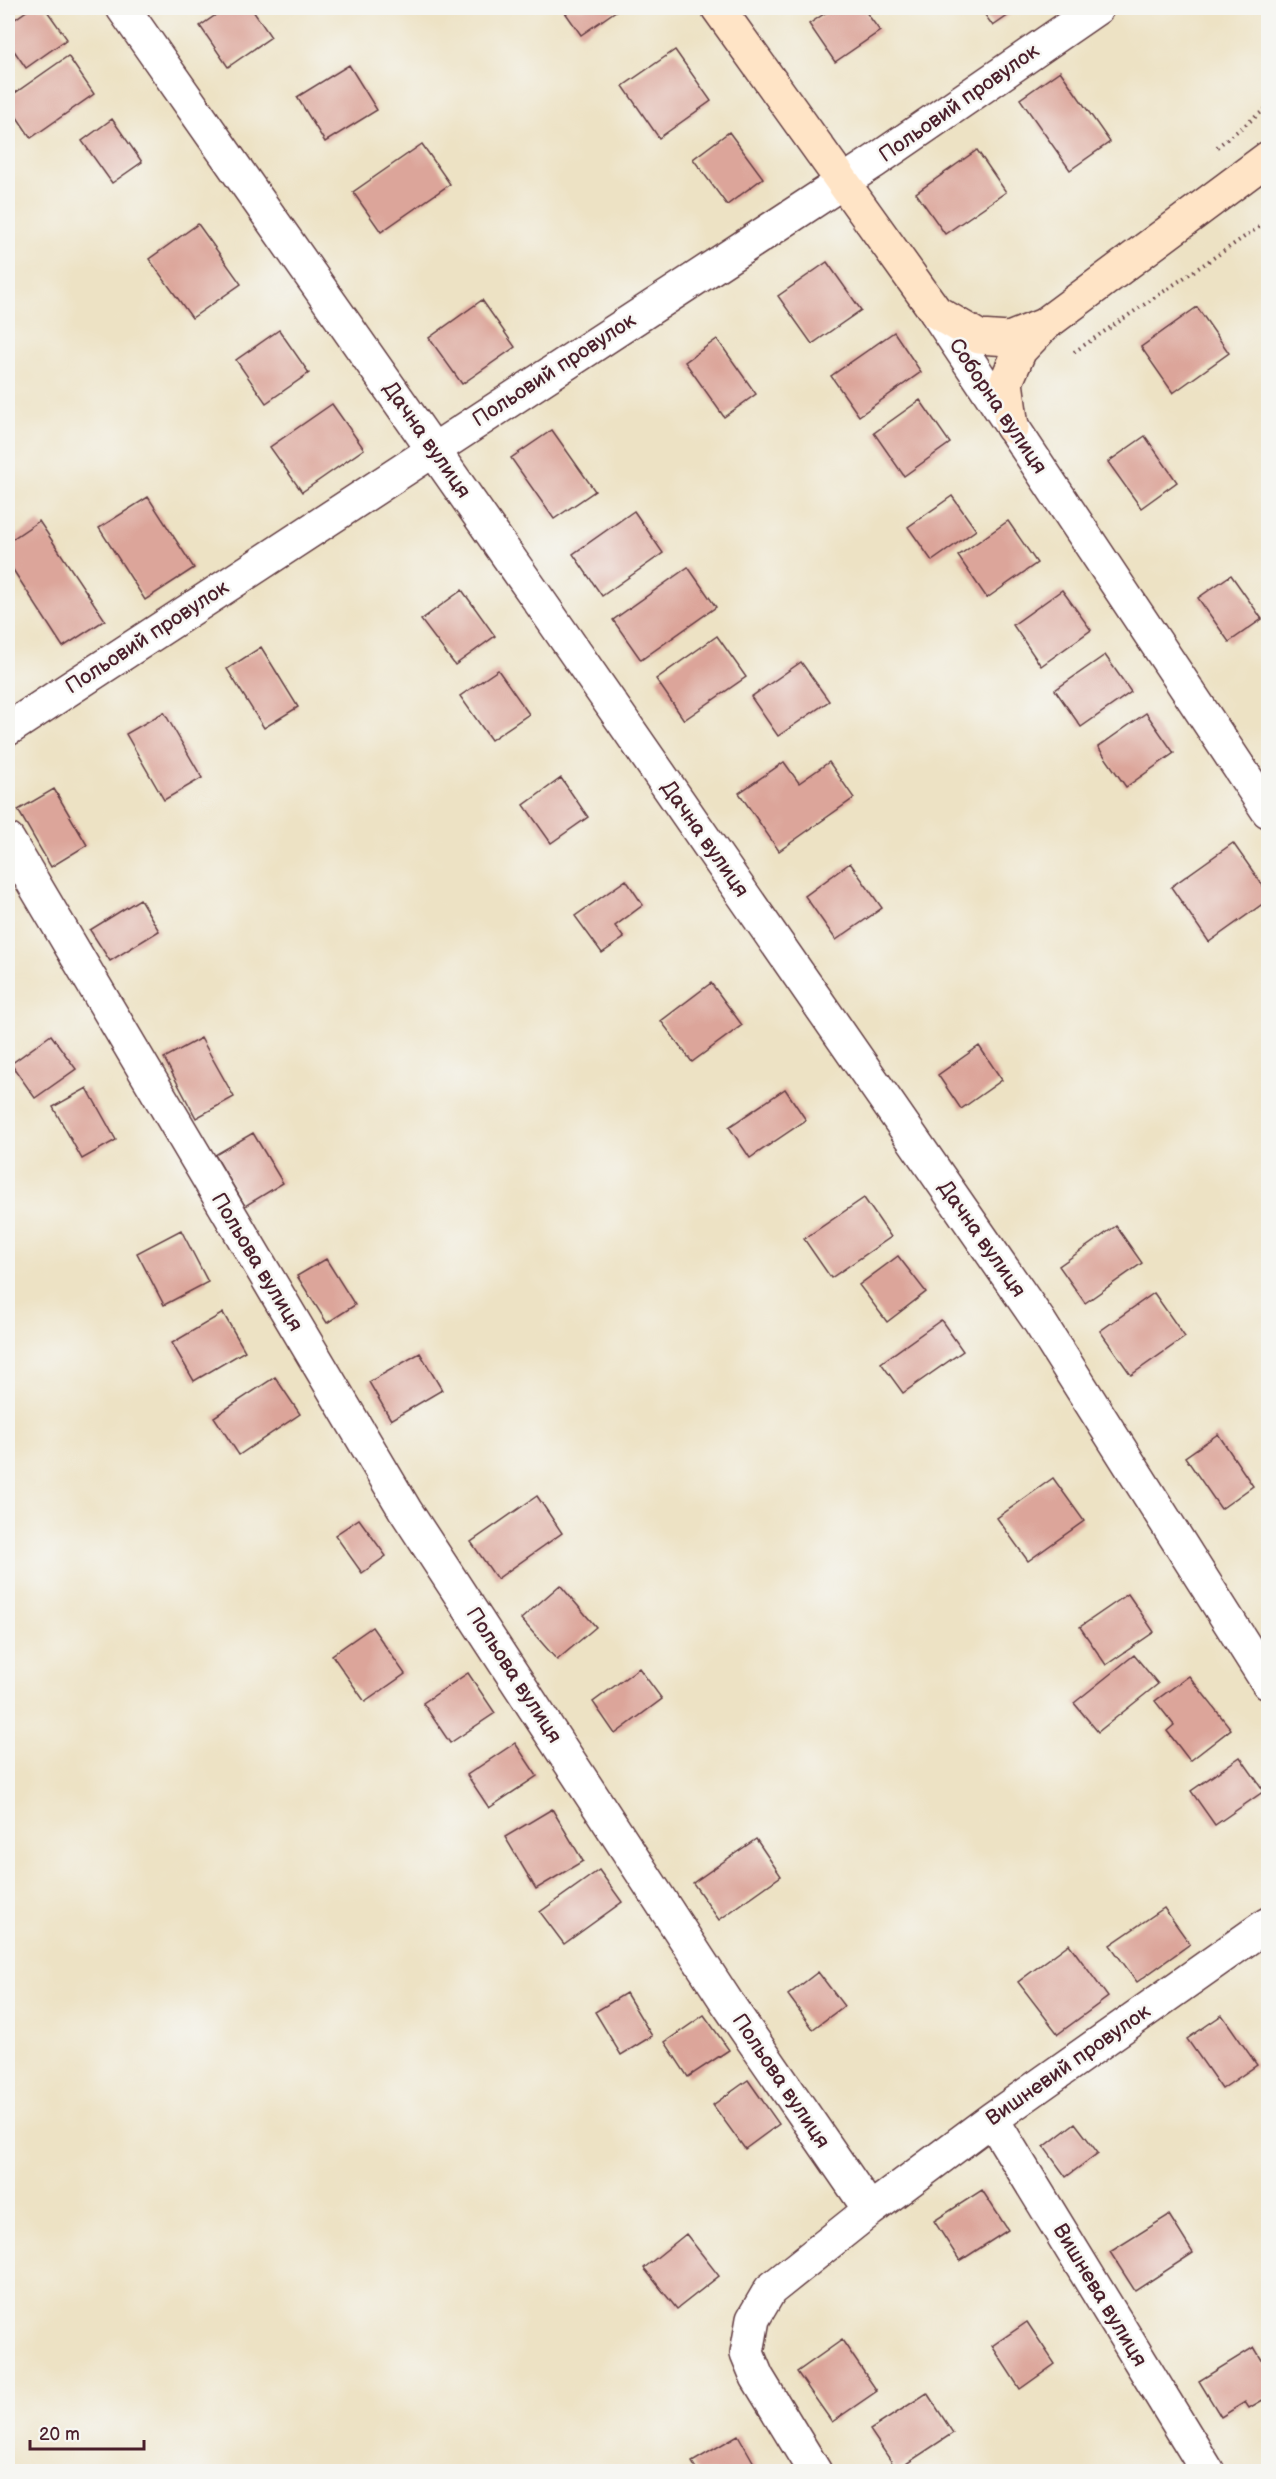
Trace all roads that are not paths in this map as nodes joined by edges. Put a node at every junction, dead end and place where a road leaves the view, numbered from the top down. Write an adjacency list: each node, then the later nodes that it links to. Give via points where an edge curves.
1 (123, 8): 9 (street, Дачна вулиця)
2 (718, 8): 5 (street, Соборна вулиця)
3 (1097, 8): 5 (street, Польовий провулок)
4 (1269, 158): 7 (street)
5 (844, 181): 6 (street, Соборна вулиця); 9 (street, Польовий провулок)
6 (936, 312): 7 (street, via 979,337 1009,339); 8 (street, Соборна вулиця)
7 (1044, 325): 8 (street, via 1020,350 1005,381)
8 (1012, 427): 11 (street, Соборна вулиця)
9 (433, 449): 10 (street, Польовий провулок); 13 (street, Дачна вулиця, via 1039,1321)
10 (8, 729)
11 (1269, 811)
12 (8, 840): 16 (street, Польова вулиця, via 405,1510 728,2004)
13 (1269, 1683)
14 (1269, 1924): 15 (street, Вишневий провулок)
15 (992, 2119): 16 (street, Вишневий провулок); 18 (street, Вишнева вулиця)
16 (870, 2210): 17 (street, via 770,2290 753,2319 747,2352 757,2377)
17 (815, 2472)
18 (1208, 2472)

